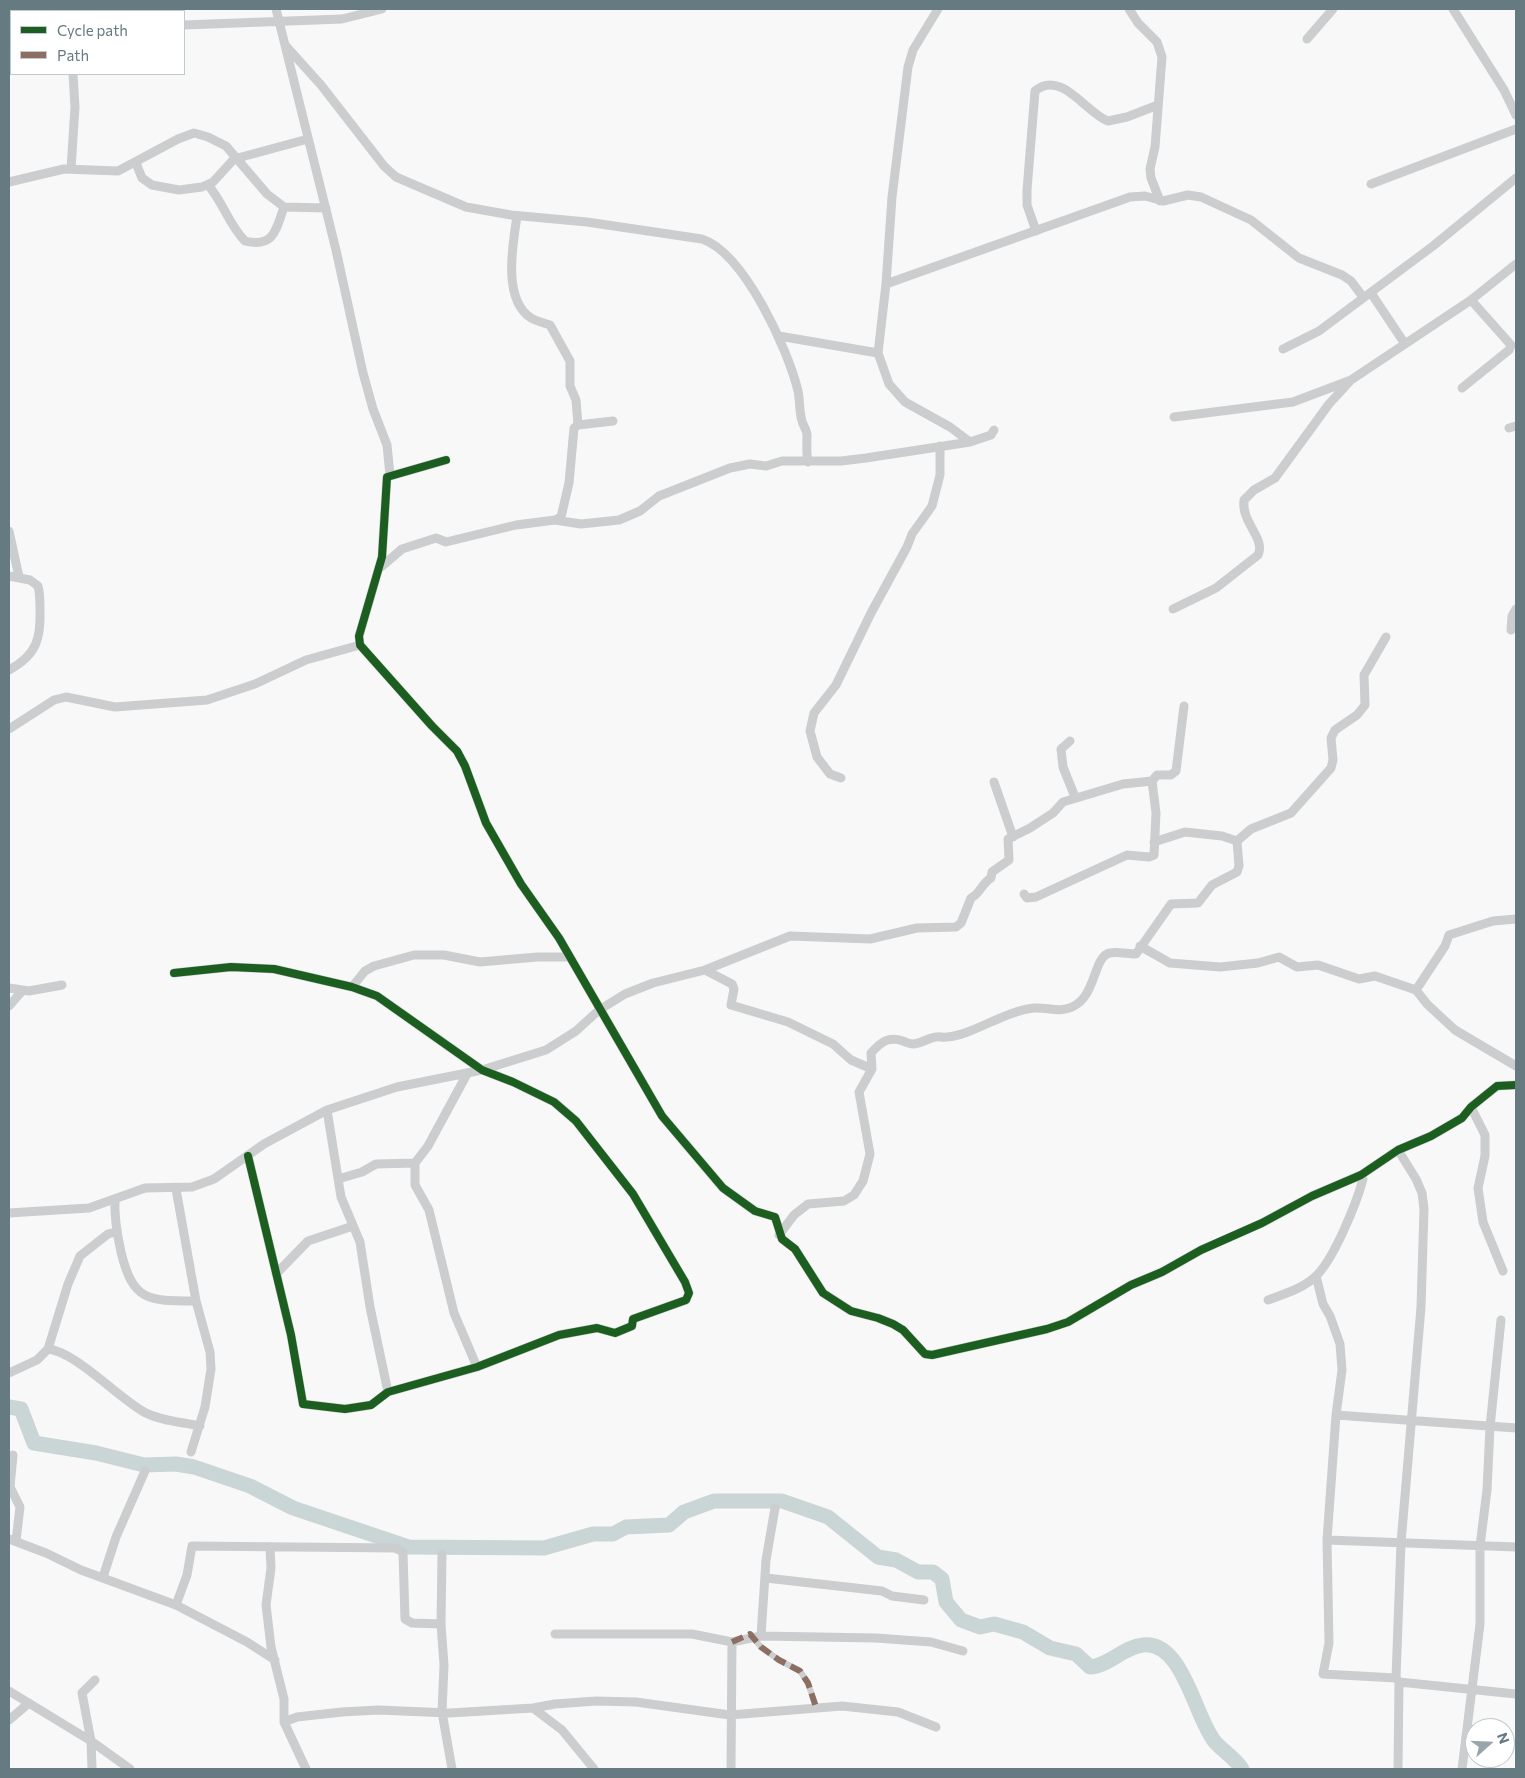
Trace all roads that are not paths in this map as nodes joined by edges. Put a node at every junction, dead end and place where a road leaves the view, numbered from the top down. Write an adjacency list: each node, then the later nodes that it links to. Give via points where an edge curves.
1 (276, 9): 7 (street)
2 (382, 9): 7 (street, via 342,19)
3 (938, 9): 29 (street, via 916,44 908,67 892,197)
4 (1129, 9): 12 (street, via 1161,51)
5 (1333, 9): 9 (street)
6 (1453, 9): 13 (street)
7 (278, 22): 8 (street); 10 (street)
8 (185, 25)
9 (1307, 40)
10 (285, 45): 15 (street); 26 (street, via 396,177 466,207)
11 (73, 75): 18 (street, via 75,107)
12 (1158, 105): 23 (street, via 1150,173); 27 (street, via 1108,121 1091,112 1076,96 1062,88 1044,86 1035,91 1027,205)
13 (1516, 115)
14 (1516, 129): 21 (street)
15 (308, 139): 16 (street); 25 (street)
16 (238, 158): 17 (street, via 222,144 194,134 178,139); 22 (street); 24 (street, via 267,194)
17 (136, 164): 18 (street, via 118,171); 22 (street, via 142,178 152,185 179,190)
18 (71, 169): 20 (street)
19 (1516, 178): 30 (street)
20 (9, 182)
21 (1371, 184)
22 (208, 185): 24 (street, via 245,241 260,243 273,236)
23 (1160, 201): 27 (street, via 1145,196 1130,197); 30 (street, via 1195,195 1240,215 1251,220 1292,255 1342,275)
24 (284, 207): 25 (street)
25 (326, 208): 46 (street, via 363,373 387,445)
26 (516, 216): 32 (street, via 587,222 710,242 735,265); 40 (street, via 511,266 513,286 519,305 531,318 550,325 570,361 569,379 576,400)
27 (1036, 231): 29 (street)
28 (1516, 264): 31 (street)
29 (886, 284): 35 (street)
30 (1367, 295): 33 (street); 34 (street, via 1319,331)
31 (1471, 300): 33 (street); 37 (street, via 1511,345)
32 (779, 336): 35 (street); 45 (street, via 798,391 807,435)
33 (1405, 344): 36 (street)
34 (1283, 349)
35 (878, 353): 42 (street, via 888,384 905,402)
36 (1351, 380): 38 (street, via 1293,402); 52 (street, via 1329,404 1275,478 1244,500 1246,519 1259,542 1258,555 1216,588)
37 (1462, 388)
38 (1174, 417)
39 (613, 421): 40 (street)
40 (578, 425): 47 (street, via 574,428 562,518)
41 (994, 430): 42 (street, via 991,435)
42 (970, 442): 43 (street)
43 (940, 446): 45 (street, via 841,461); 61 (street, via 940,475 932,506 912,534 836,685 814,713 810,731 817,757 830,774)
44 (446, 460): 46 (street)
45 (808, 462): 47 (street, via 730,468 659,496 640,511 619,520 581,524)
46 (390, 475): 49 (street, via 386,480 382,557)
47 (555, 520): 49 (street, via 516,525 446,542 436,538 424,541 393,554)
48 (9, 531): 51 (street)
49 (376, 574): 56 (street, via 359,636)
50 (9, 576): 51 (street)
51 (19, 577): 57 (street, via 38,586 40,634 39,641 26,658)
52 (1173, 609)
53 (1516, 609): 54 (street)
54 (1511, 630)
55 (1386, 637): 66 (street, via 1364,675 1365,705 1357,715 1335,730 1331,738 1331,768 1291,814 1252,829)
56 (360, 645): 59 (street, via 306,660 255,684 207,700 115,708 66,697 54,700); 71 (street, via 457,751 486,823 521,884 545,915)
57 (9, 670)
58 (1184, 706): 62 (street, via 1176,771 1172,775 1157,775)
59 (9, 729)
60 (1070, 741): 64 (street, via 1061,749 1060,757)
61 (841, 778)
62 (1152, 781): 64 (street, via 1123,784); 67 (street, via 1156,813)
63 (994, 782): 65 (street)
64 (1075, 797): 65 (street)
65 (1013, 837): 72 (street, via 1007,840 1009,860 992,872 992,878 971,898 961,923 956,927 917,928 870,938 790,936)
66 (1237, 841): 67 (street, via 1185,832); 70 (street, via 1239,866 1234,875 1212,885 1198,903 1171,904)
67 (1154, 842): 68 (street, via 1156,849 1152,857 1127,855 1036,897 1027,898)
68 (1024, 894)
69 (1516, 919): 78 (street, via 1493,921 1449,935)
70 (1140, 946): 78 (street, via 1170,963 1220,966 1258,963 1279,957 1297,967 1318,965 1359,979 1375,976); 82 (street, via 1136,954 1111,952 1104,955 1099,960 1094,983 1081,1001 1072,1007 1019,1011 961,1033 912,1044 894,1038 882,1041 871,1053)
71 (570, 957): 75 (street, via 480,962 444,955 414,955 374,966 365,971); 80 (street)
72 (705, 970): 80 (street, via 653,983 625,994); 82 (street, via 732,984 731,1006 794,1025 833,1044 851,1060)
73 (174, 973): 75 (street, via 231,967 274,969)
74 (62, 985): 77 (street)
75 (352, 987): 83 (street, via 377,996)
76 (9, 988): 77 (street)
77 (23, 990): 79 (street)
78 (1416, 990): 81 (street, via 1455,1030)
79 (9, 1006)
80 (599, 1010): 83 (street, via 546,1050); 98 (street, via 662,1116 722,1188 756,1211 775,1218)
81 (1516, 1066)
82 (872, 1069): 98 (street, via 859,1092 870,1154 863,1181 854,1195 844,1201 808,1204 794,1215)
83 (482, 1070): 84 (street); 106 (street, via 554,1102 576,1121 633,1194 690,1293 686,1300 633,1319 632,1326 615,1333 598,1328 559,1335)
84 (468, 1074): 87 (street, via 397,1087); 90 (street)
85 (1516, 1085): 86 (street, via 1497,1086)
86 (1471, 1107): 88 (street, via 1462,1118); 99 (street, via 1485,1135 1485,1156 1478,1188 1483,1222)
87 (327, 1110): 89 (street); 92 (street)
88 (1398, 1150): 91 (street); 110 (street, via 1416,1178 1424,1209 1421,1307)
89 (248, 1156): 93 (street, via 214,1179); 100 (street)
90 (415, 1163): 92 (street, via 376,1164); 106 (street, via 415,1185 428,1210 454,1313)
91 (1361, 1175): 98 (street, via 1131,1284 1068,1322 932,1355 926,1354 894,1324 851,1312 823,1293 795,1249); 101 (street, via 1363,1178 1353,1208)
92 (338, 1179): 96 (street, via 341,1197)
93 (176, 1189): 94 (street, via 145,1188); 103 (street)
94 (115, 1199): 95 (street, via 89,1208); 97 (street)
95 (9, 1213)
96 (353, 1226): 100 (street, via 308,1241); 108 (street, via 360,1242)
97 (116, 1232): 103 (street, via 131,1284 154,1299); 105 (street, via 108,1234 80,1256)
98 (780, 1235)
99 (1503, 1272)
100 (276, 1274): 108 (street, via 303,1404 345,1409 371,1405)
101 (1316, 1276): 102 (street, via 1298,1288); 109 (street, via 1323,1304 1340,1344 1342,1370)
102 (1268, 1300)
103 (196, 1301): 111 (street, via 210,1352 211,1369)
104 (1501, 1320): 112 (street)
105 (48, 1349): 107 (street, via 37,1360); 111 (street, via 79,1363 144,1412)
106 (477, 1367): 108 (street)
107 (9, 1373)
108 (388, 1392)
109 (1336, 1415): 110 (street); 119 (street)
110 (1411, 1420): 112 (street); 120 (street)
111 (200, 1426): 114 (street)
112 (1490, 1426): 113 (street); 121 (street)
113 (1516, 1428)
114 (191, 1452)
115 (13, 1455): 118 (street, via 10,1487 20,1507)
116 (145, 1471): 125 (street, via 116,1537)
117 (775, 1508): 126 (street)
118 (12, 1540): 125 (street)
119 (1328, 1540): 120 (street); 136 (street, via 1329,1643 1323,1674)
120 (1401, 1543): 121 (street); 136 (street)
121 (1480, 1546): 123 (street); 137 (street, via 1480,1624)
122 (270, 1547): 128 (street, via 192,1546 187,1574); 129 (street, via 402,1550 405,1618 412,1623); 134 (street, via 266,1605)
123 (1516, 1548)
124 (442, 1554): 129 (street)
125 (103, 1577): 128 (street)
126 (766, 1578): 127 (street, via 882,1591 892,1596); 131 (street)
127 (924, 1600)
128 (176, 1605): 134 (street)
129 (441, 1624): 143 (street, via 444,1665)
130 (555, 1634): 132 (street, via 692,1634)
131 (761, 1636): 132 (street); 133 (street, via 931,1642)
132 (732, 1642): 141 (street, via 750,1634 767,1652 800,1671); 144 (street)
133 (963, 1651)
134 (274, 1660): 146 (street, via 284,1700)
135 (95, 1680): 148 (street, via 82,1693)
136 (1398, 1680): 137 (street); 155 (street)
137 (1473, 1689): 139 (street); 156 (street)
138 (9, 1691): 140 (street)
139 (1516, 1694)
140 (29, 1703): 145 (street); 148 (street)
141 (816, 1707): 144 (street); 147 (street, via 842,1706 898,1712)
142 (533, 1708): 143 (street); 144 (street, via 588,1701 636,1702); 153 (street, via 562,1730)
143 (442, 1712): 146 (street, via 342,1712 298,1717); 152 (street)
144 (730, 1715): 154 (street)
145 (9, 1720)
146 (284, 1722): 151 (street)
147 (936, 1727)
148 (91, 1741): 149 (street); 150 (street)
149 (92, 1769)
150 (130, 1769)
151 (306, 1769)
152 (452, 1769)
153 (594, 1769)
154 (731, 1769)
155 (1398, 1769)
156 (1462, 1769)

